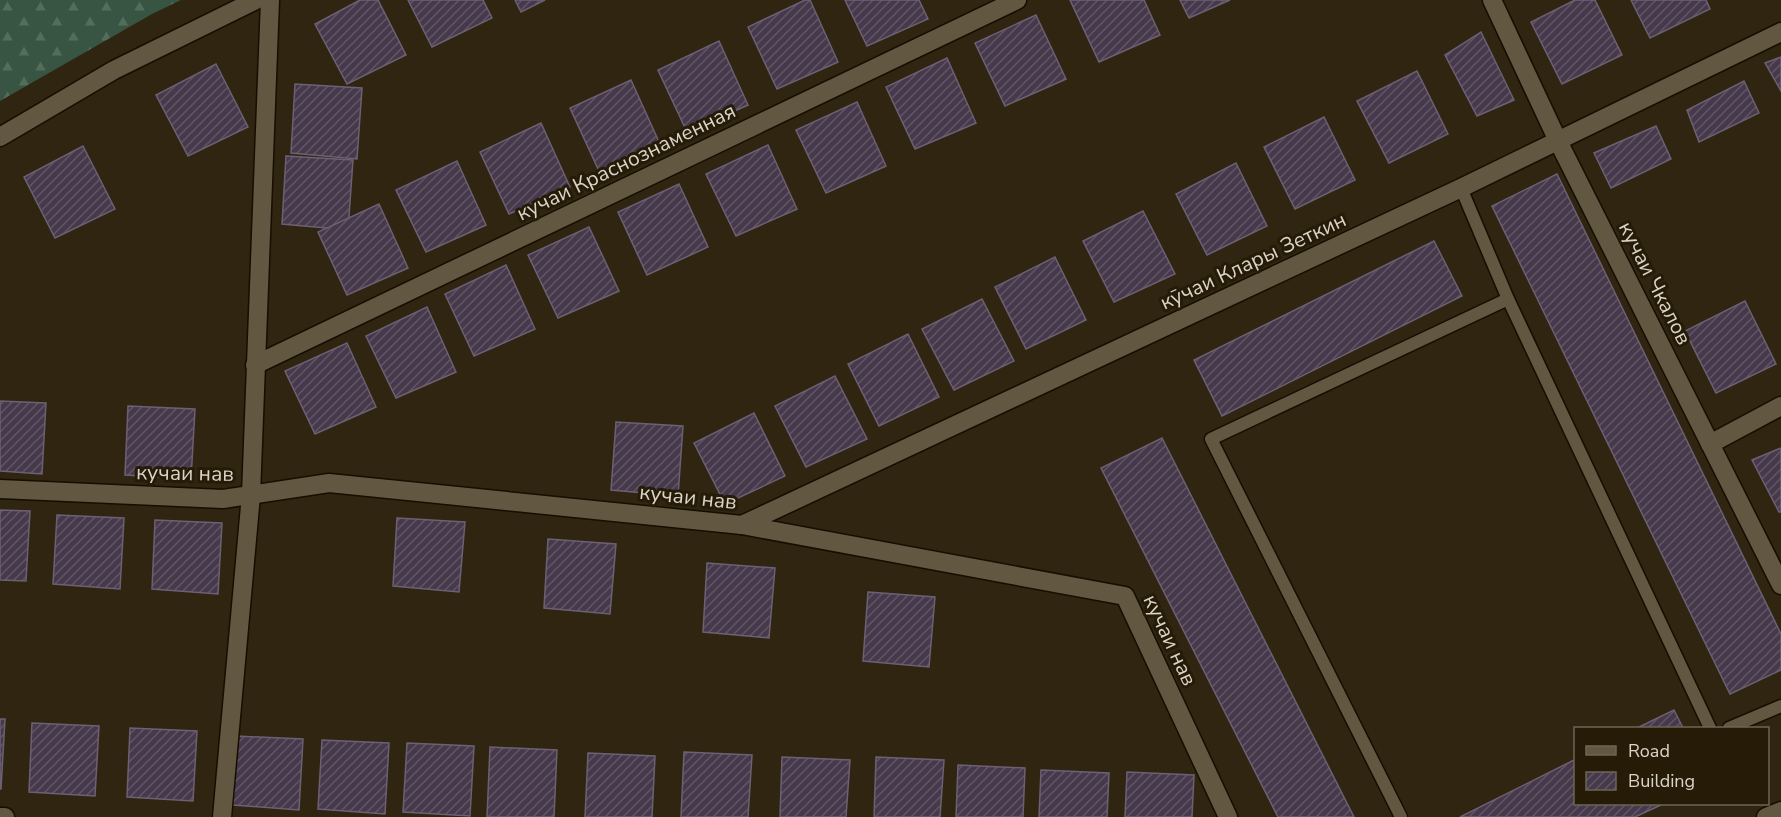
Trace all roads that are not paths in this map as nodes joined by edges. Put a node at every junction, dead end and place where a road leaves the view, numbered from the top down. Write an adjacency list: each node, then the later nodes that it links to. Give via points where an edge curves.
1 (256, 0): 6 (street, via 114,70)
2 (270, 0): 10 (street)
3 (1017, 0): 10 (street, кучаи Краснознаменная)
4 (1492, 0): 7 (street, кучаи Чкалов)
5 (1781, 32): 7 (street, кӯчаи Клары Зеткин)
6 (0, 137)
7 (1558, 141): 8 (street, кӯчаи Клары Зеткин); 12 (street, кучаи Чкалов)
8 (1461, 188): 9 (lane); 15 (street, кӯчаи Клары Зеткин)
9 (1508, 298): 18 (lane); 25 (lane, via 1211,439)
10 (255, 365): 14 (street)
11 (1781, 406): 12 (street)
12 (1710, 444): 16 (street, кучаи Чкалов)
13 (0, 489): 14 (street, кучаи нав, via 223,499)
14 (250, 495): 15 (street, кучаи нав, via 329,483); 23 (street)
15 (742, 525): 24 (street, кучаи нав, via 1125,596)
16 (1781, 585)
17 (1781, 706): 19 (lane)
18 (1709, 727)
19 (1734, 727)
20 (1781, 811): 26 (street)
21 (0, 817): 22 (street)
22 (5, 817)
23 (222, 817)
24 (1228, 817)
25 (1401, 817)
26 (1766, 817)

